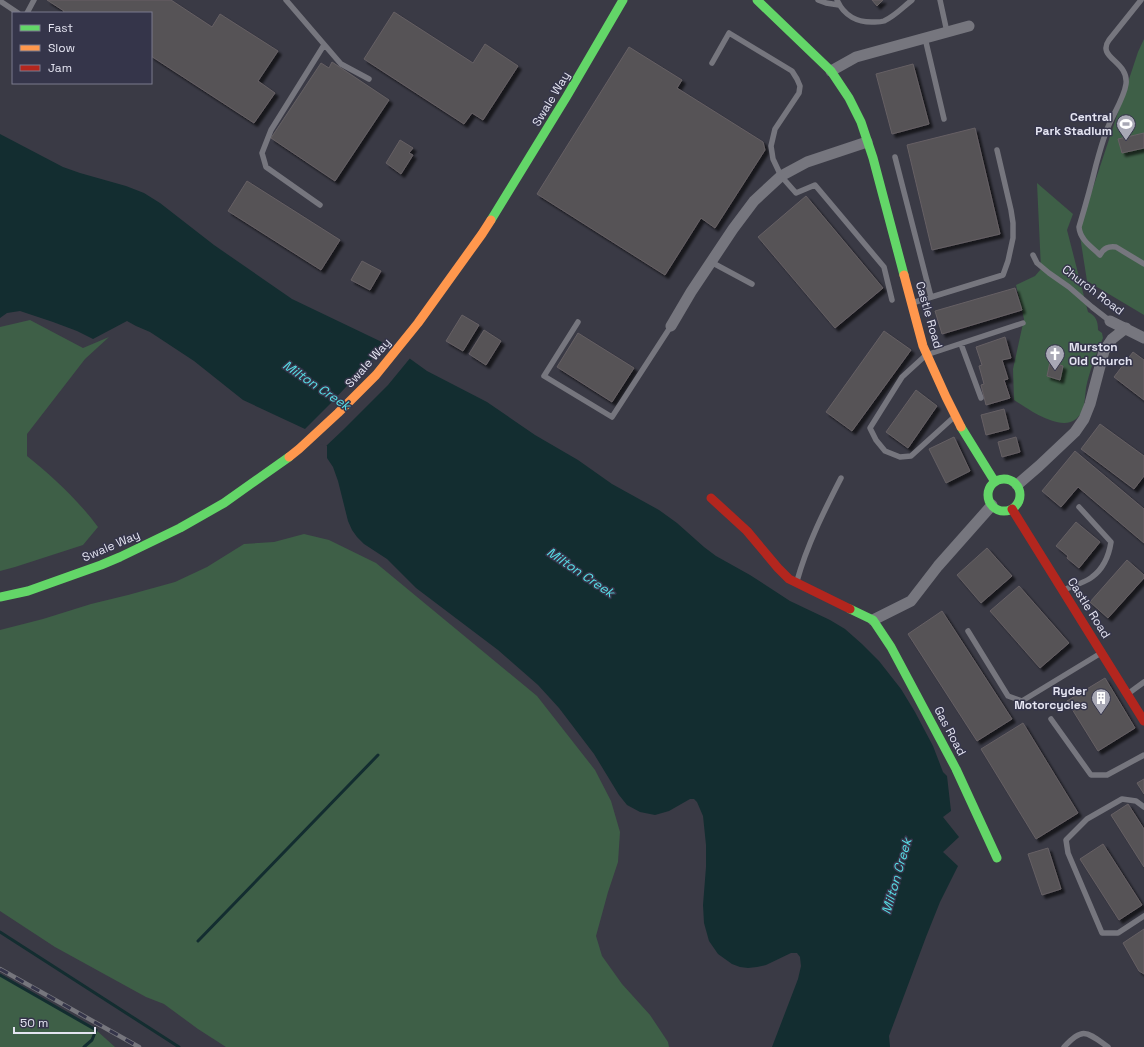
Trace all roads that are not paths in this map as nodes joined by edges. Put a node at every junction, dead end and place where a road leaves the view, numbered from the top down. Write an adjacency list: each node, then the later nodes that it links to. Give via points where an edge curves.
1 (34, 0): 12 (lane)
2 (286, 0): 16 (lane)
3 (623, 0): 52 (main road, Swale Way, via 482,234 418,323 376,375 338,413 299,449 224,503 180,528 101,565 28,591)
4 (757, 0): 18 (main road, Castle Road)
5 (818, 0): 10 (lane, via 826,3)
6 (912, 0): 10 (lane, via 883,22 857,20 847,14)
7 (940, 0): 14 (lane)
8 (1141, 0): 28 (lane, via 1106,47 1109,55 1124,70 1126,86 1106,132 1079,228 1081,236 1100,255 1107,247 1116,247)
9 (0, 1): 11 (lane)
10 (838, 2)
11 (16, 12)
12 (28, 12)
13 (969, 26): 14 (street)
14 (947, 32): 15 (street)
15 (925, 38): 18 (street, via 856,57); 20 (lane)
16 (324, 45): 19 (lane, via 341,64); 25 (lane, via 271,130 262,153 266,167)
17 (712, 63): 24 (lane, via 729,33 792,71 797,79 799,93 775,129 771,146)
18 (831, 71): 21 (main road, Castle Road, via 849,98 861,122)
19 (369, 79)
20 (944, 119)
21 (867, 142): 24 (street, via 807,162); 32 (main road, Castle Road)
22 (997, 150): 30 (lane, via 1013,223 1013,238 1003,275)
23 (895, 157): 30 (lane)
24 (781, 176): 27 (street, via 754,201); 31 (lane, via 796,193 815,185 884,267)
25 (320, 205)
26 (1033, 255): 33 (lane, Church Road, via 1037,263)
27 (711, 262): 29 (lane); 36 (street)
28 (1144, 264)
29 (752, 284)
30 (931, 297): 32 (lane)
31 (892, 300)
32 (912, 303): 40 (main road, Castle Road)
33 (1110, 321): 37 (street, Church Road)
34 (578, 322): 36 (lane, via 544,376 612,418)
35 (1023, 323): 39 (lane)
36 (671, 326)
37 (1126, 328): 38 (street, Church Road); 45 (street, via 1112,339 1104,351 1090,404 1075,432)
38 (1144, 338)
39 (960, 344): 40 (lane); 41 (lane)
40 (926, 355): 42 (main road, Castle Road); 42 (lane, via 902,377 870,428 885,451 900,457 911,456)
41 (981, 398)
42 (956, 416): 44 (main road, Castle Road)
43 (841, 478): 50 (lane, via 820,519)
44 (996, 482): 45 (main road, via 1006,479); 47 (main road, via 989,490 989,501)
45 (1017, 485): 49 (main road, via 1020,497)
46 (711, 498): 50 (main road, via 747,530 789,580)
47 (992, 505): 49 (main road, via 1004,511); 53 (street, via 911,601)
48 (1079, 507): 51 (lane, via 1111,542 1110,553 1092,578)
49 (1012, 509): 51 (main road, Castle Road)
50 (797, 583): 53 (main road)
51 (1063, 590): 55 (main road, Castle Road)
52 (0, 597)
53 (873, 620): 62 (main road, Gas Road, via 891,647 956,769)
54 (968, 631): 55 (lane, via 1008,696 1022,700)
55 (1102, 653): 57 (main road, Castle Road)
56 (1144, 682): 57 (lane)
57 (1127, 695): 59 (main road, Castle Road)
58 (1051, 719): 60 (lane, via 1091,775 1107,775)
59 (1144, 721)
60 (1144, 755)
61 (1144, 807): 63 (lane, via 1136,801 1122,799 1087,819 1066,840 1068,853 1102,933 1118,933)
62 (997, 858)
63 (1144, 916)
64 (1064, 1047): 65 (lane, via 1074,1036 1083,1033 1092,1035)
65 (1108, 1047)

